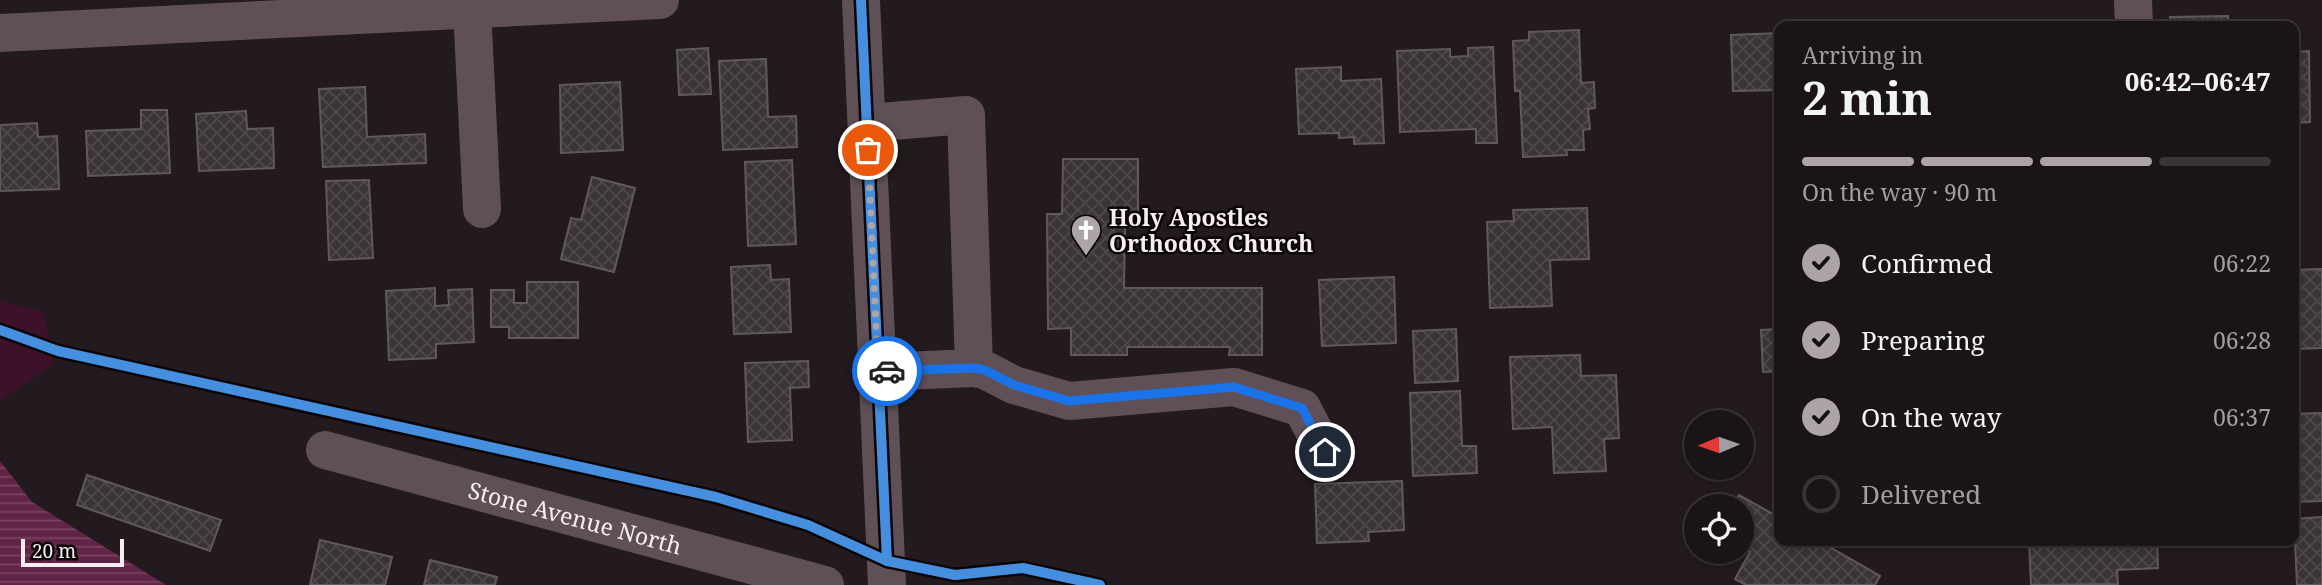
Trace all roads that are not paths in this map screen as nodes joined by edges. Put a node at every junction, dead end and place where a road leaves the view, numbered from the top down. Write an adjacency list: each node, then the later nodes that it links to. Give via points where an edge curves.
1 (660, 0): 4 (street)
2 (861, 0): 8 (street)
3 (2133, 0): 6 (street)
4 (472, 9): 5 (street); 9 (street)
5 (159, 13): 7 (street)
6 (2134, 21)
7 (0, 33)
8 (867, 123): 10 (street, via 966,115); 11 (street)
9 (482, 209)
10 (974, 368): 11 (street); 13 (street, via 1069,401 1234,387 1302,408)
11 (878, 372): 15 (street)
12 (325, 450): 14 (street, Stone Avenue North)
13 (1325, 452)
14 (825, 585)
15 (887, 585)

